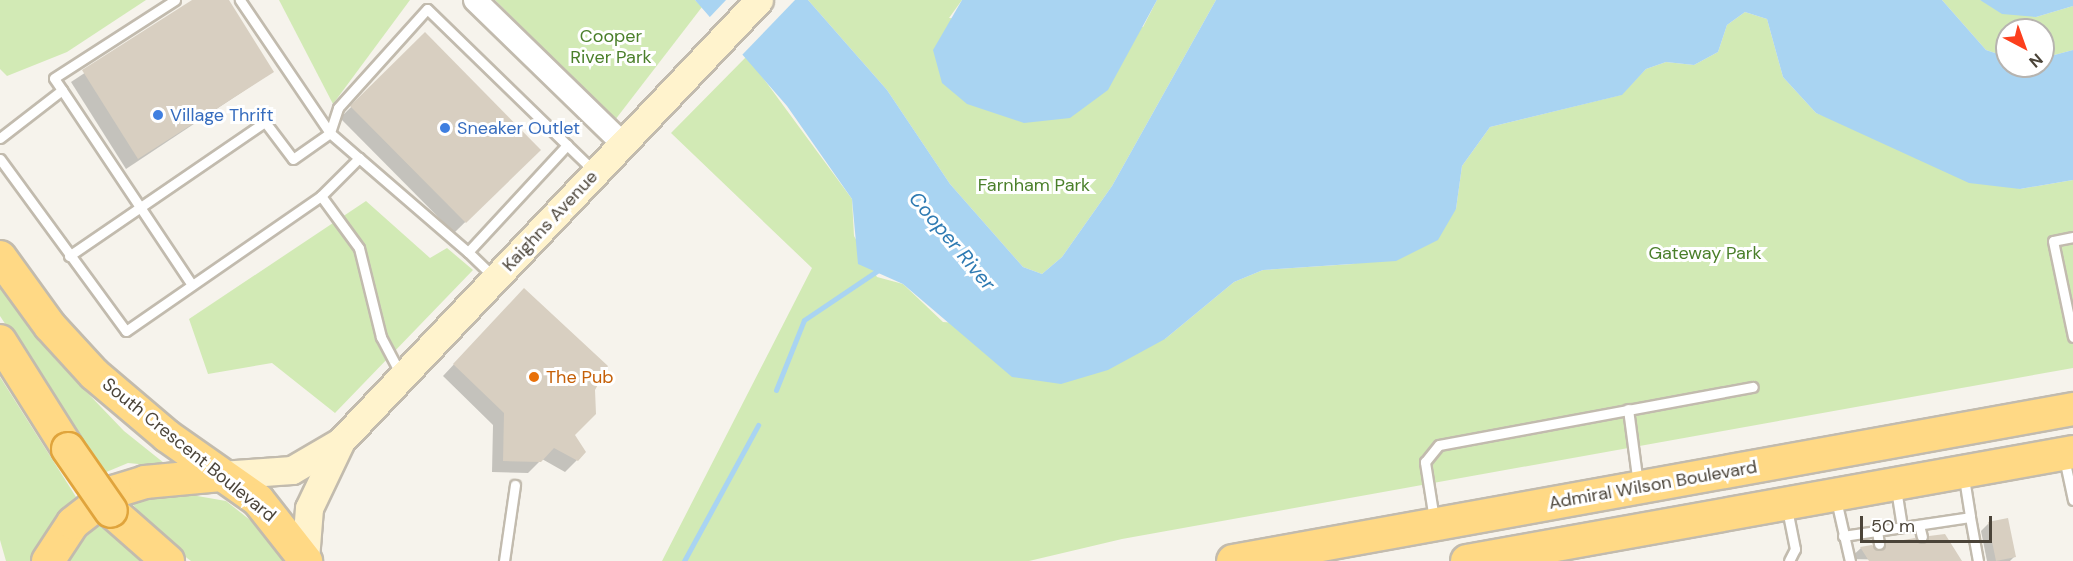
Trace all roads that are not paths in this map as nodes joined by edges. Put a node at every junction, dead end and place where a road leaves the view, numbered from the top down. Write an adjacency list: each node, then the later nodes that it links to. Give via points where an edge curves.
1 (175, 0): 5 (lane, via 54,78)
2 (240, 0): 6 (lane)
3 (475, 0): 8 (street)
4 (759, 0): 8 (main road, Kaighns Avenue)
5 (62, 90): 7 (lane); 14 (lane)
6 (330, 133): 9 (lane, via 339,108 427,9); 10 (lane); 14 (lane, via 293,159 265,122)
7 (0, 138)
8 (623, 144): 12 (main road, Kaighns Avenue)
9 (567, 145): 12 (lane); 16 (lane)
10 (359, 158): 13 (lane); 16 (lane)
11 (0, 159): 17 (lane)
12 (595, 173): 19 (main road, Kaighns Avenue)
13 (321, 196): 20 (lane); 23 (lane, via 359,249 381,337)
14 (143, 207): 17 (lane); 20 (lane)
15 (2073, 237): 21 (lane, via 2053,241)
16 (468, 252): 19 (lane)
17 (69, 256): 20 (lane, via 126,331)
18 (0, 257): 30 (highway, South Crescent Boulevard, via 50,326 94,374)
19 (496, 278): 23 (main road, Kaighns Avenue)
20 (192, 285)
21 (2073, 337)
22 (0, 341): 47 (highway, bridge, via 111,511)
23 (402, 377): 27 (main road, Kaighns Avenue)
24 (1753, 387): 25 (lane)
25 (1628, 409): 33 (lane); 38 (lane, via 1439,445 1425,462)
26 (2073, 409): 33 (highway, Admiral Wilson Boulevard)
27 (340, 442): 30 (main road, Kaighns Avenue, via 292,470); 45 (main road, Kaighns Avenue, via 309,508)
28 (2068, 453): 29 (highway); 35 (lane)
29 (1963, 472): 31 (highway); 37 (lane)
30 (221, 475): 45 (highway, South Crescent Boulevard, via 271,513); 46 (highway, via 145,482 113,492 73,523)
31 (1895, 484): 34 (highway); 40 (lane)
32 (515, 485): 48 (lane)
33 (1638, 488): 38 (highway, Admiral Wilson Boulevard)
34 (1835, 495): 36 (highway); 42 (lane)
35 (2073, 500)
36 (1786, 504): 50 (highway, via 1563,548); 51 (lane, via 1795,549)
37 (1970, 517): 39 (lane); 53 (lane)
38 (1435, 524): 49 (highway, Admiral Wilson Boulevard)
39 (1919, 525): 40 (lane); 43 (lane)
40 (1902, 528): 41 (lane)
41 (1877, 531): 42 (lane); 44 (lane)
42 (1843, 536): 52 (lane)
43 (1922, 537)
44 (1879, 544)
45 (306, 560)
46 (48, 561)
47 (168, 561)
48 (504, 561)
49 (1233, 561)
50 (1467, 561)
51 (1789, 561)
52 (1850, 561)
53 (1978, 561)

